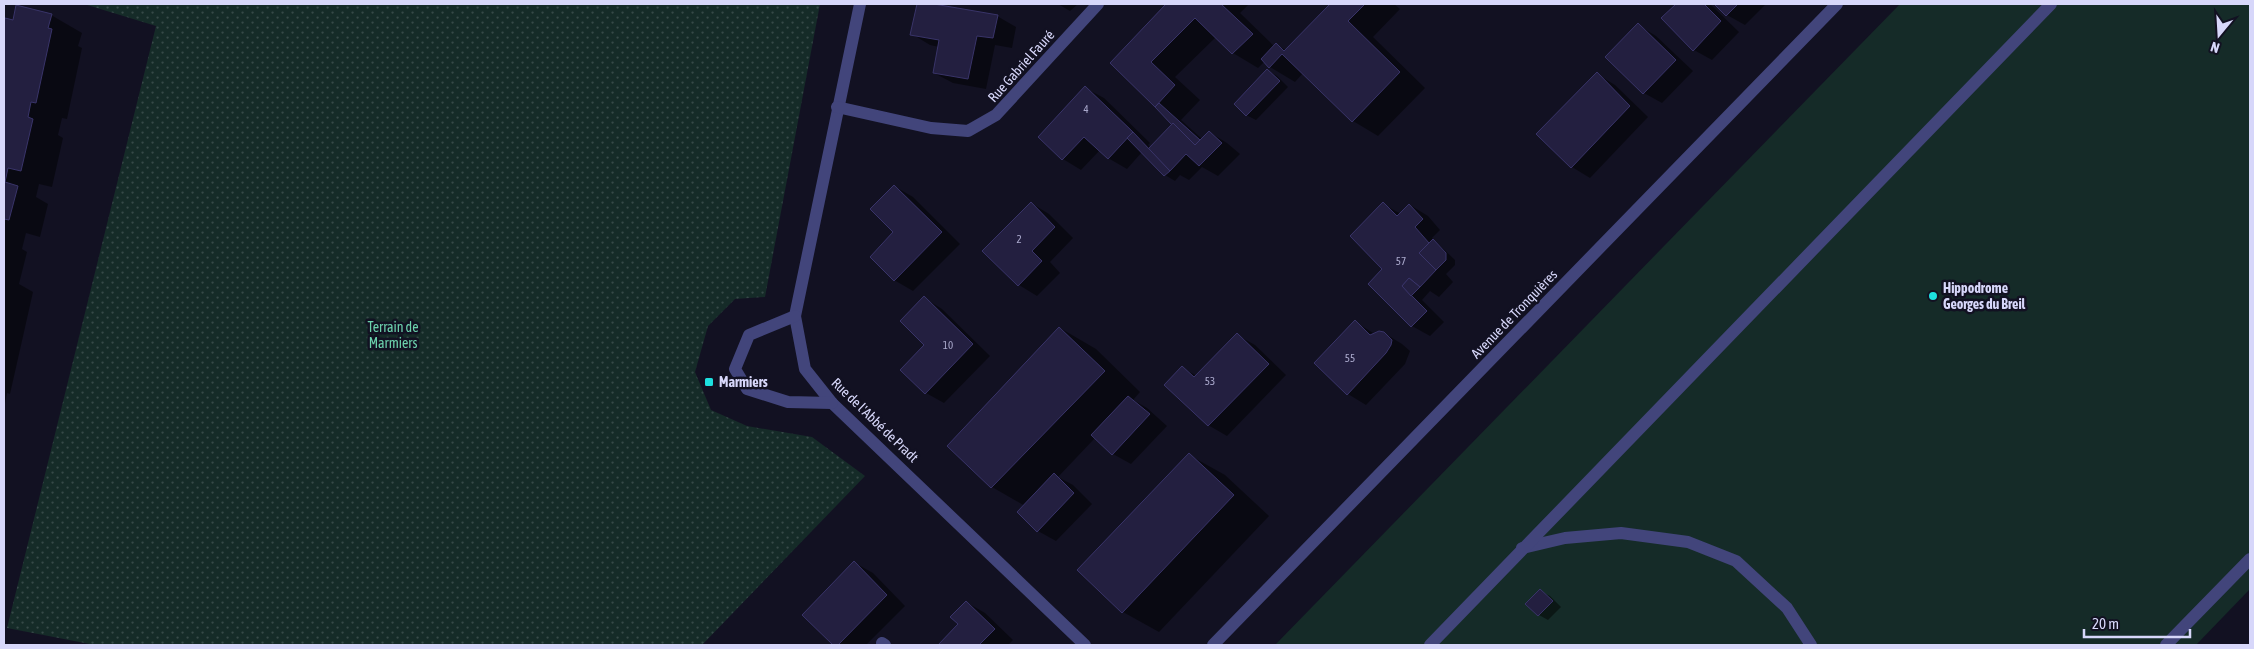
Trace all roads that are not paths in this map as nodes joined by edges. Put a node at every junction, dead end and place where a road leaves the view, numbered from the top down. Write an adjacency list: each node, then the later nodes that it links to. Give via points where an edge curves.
1 (860, 4): 5 (street, Rue de l'Abbé de Pradt)
2 (1098, 4): 5 (street, Rue Gabriel Fauré, via 996,115 968,131 931,128)
3 (1837, 4): 11 (street, Avenue de Tronquières)
4 (2051, 4): 8 (street)
5 (837, 107): 6 (street, Rue de l'Abbé de Pradt)
6 (795, 316): 7 (street, Rue de l'Abbé de Pradt, via 805,369); 7 (street, via 749,335 735,369 747,389 788,402)
7 (832, 403): 10 (street, Rue de l'Abbé de Pradt)
8 (1522, 548): 12 (street); 13 (street, via 1565,538 1621,533 1688,542 1736,561 1787,608)
9 (2250, 559): 14 (street)
10 (1085, 645)
11 (1214, 645)
12 (1430, 645)
13 (1810, 645)
14 (2166, 645)

